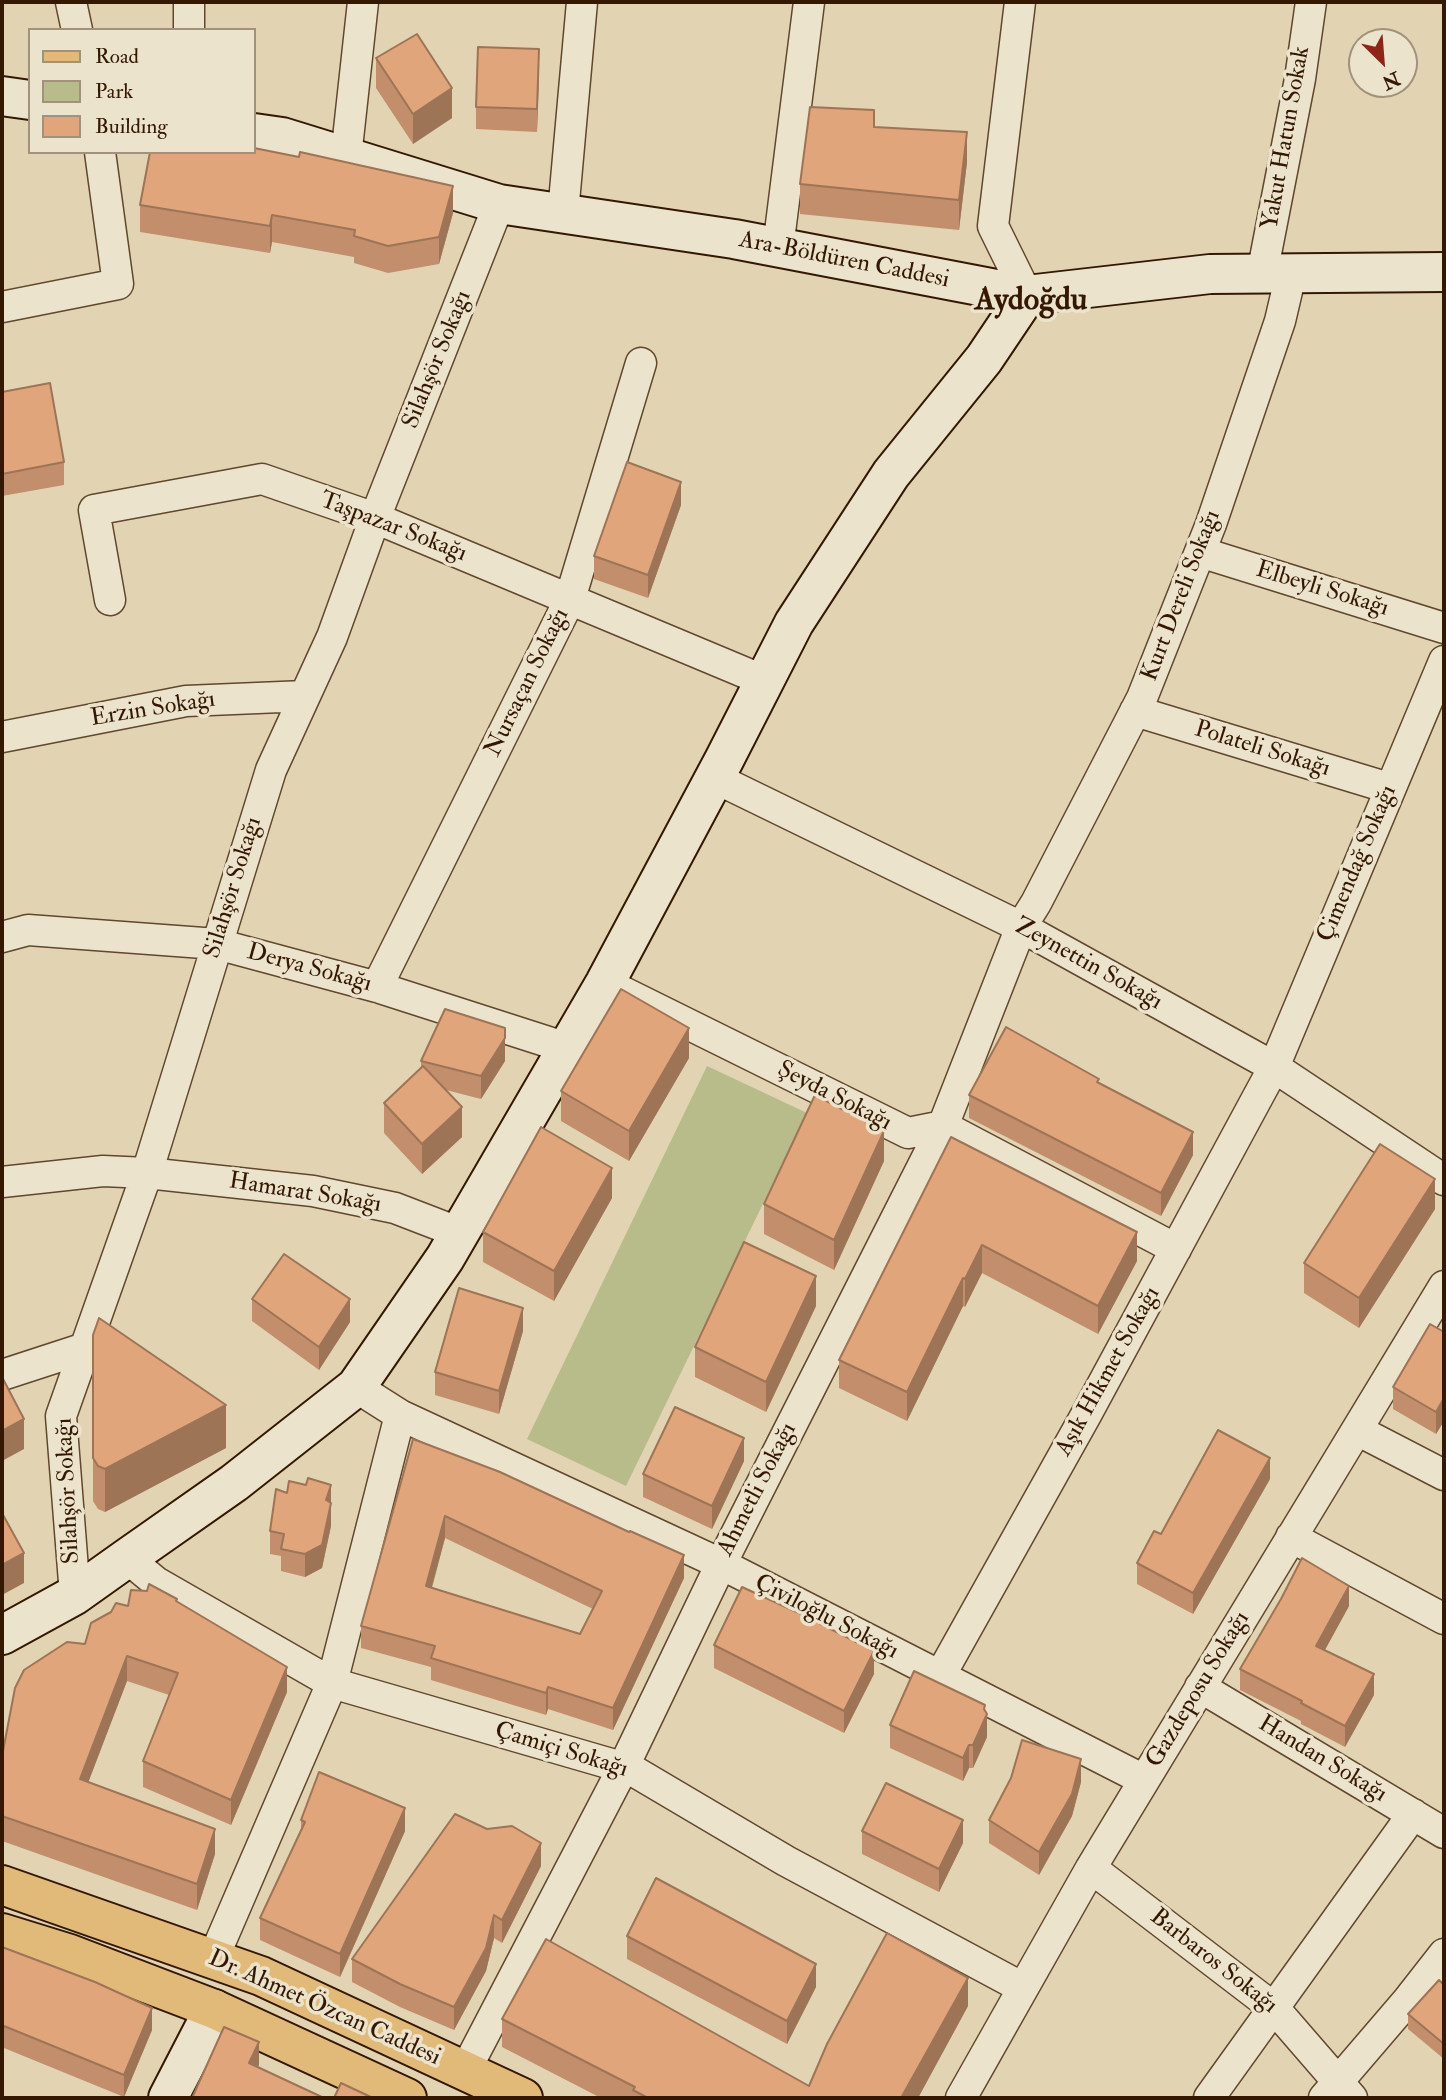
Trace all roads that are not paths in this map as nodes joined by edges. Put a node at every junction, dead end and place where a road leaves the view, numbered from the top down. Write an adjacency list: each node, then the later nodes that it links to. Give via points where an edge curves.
1 (71, 2): 8 (street)
2 (189, 2): 9 (street)
3 (363, 2): 14 (street)
4 (582, 2): 16 (street)
5 (809, 2): 17 (street)
6 (1020, 2): 20 (street, via 993,226)
7 (1311, 2): 19 (street, Yakut Hatun Sokak)
8 (77, 28)
9 (189, 28)
10 (2, 96): 11 (street)
11 (28, 100)
12 (256, 133): 14 (street, Ara-Böldüren Caddesi)
13 (100, 154): 21 (street, via 118,284)
14 (346, 157): 15 (street, Ara-Böldüren Caddesi)
15 (499, 204): 16 (street, Ara-Böldüren Caddesi); 23 (street, Silahşör Sokağı)
16 (562, 214): 17 (street, Ara-Böldüren Caddesi)
17 (778, 248): 20 (street, Ara-Böldüren Caddesi)
18 (1444, 272): 19 (street, Ara-Böldüren Caddesi)
19 (1276, 274): 20 (street, Ara-Böldüren Caddesi, via 1210,274); 24 (street, Kurt Dereli Sokağı, via 1280,321)
20 (1027, 295): 29 (street, via 984,359 891,474 794,623)
21 (2, 307)
22 (641, 363): 25 (street, Nursaçan Sokağı)
23 (375, 517): 25 (street, Taşpazar Sokağı); 26 (street, Taşpazar Sokağı, via 262,479 94,510); 30 (street, Silahşör Sokağı, via 332,637)
24 (1200, 552): 27 (street, Elbeyli Sokağı); 31 (street, Kurt Dereli Sokağı)
25 (570, 599): 29 (street, Taşpazar Sokağı); 39 (street, Nursaçan Sokağı)
26 (110, 600)
27 (1444, 628)
28 (1444, 661): 34 (street, Çimendağ Sokağı)
29 (765, 681): 33 (street)
30 (305, 696): 32 (street, Erzin Sokağı, via 186,701); 37 (street, Silahşör Sokağı, via 271,770)
31 (1135, 711): 34 (street, Polateli Sokağı); 35 (street, Kurt Dereli Sokağı)
32 (2, 737)
33 (715, 778): 35 (street, Zeynettin Sokağı); 38 (street)
34 (1389, 788): 41 (street, Çimendağ Sokağı)
35 (1029, 915): 41 (street, Zeynettin Sokağı); 42 (street, Ahmetli Sokağı)
36 (2, 937): 37 (street, Derya Sokağı, via 28,930)
37 (217, 944): 39 (street, Derya Sokağı); 43 (street, Silahşör Sokağı)
38 (605, 983): 40 (street); 42 (street, Şeyda Sokağı, via 908,1133)
39 (377, 987): 40 (street, Derya Sokağı)
40 (567, 1048): 46 (street)
41 (1274, 1067): 44 (street, Zeynettin Sokağı); 47 (street, Aşık Hikmet Sokağı)
42 (943, 1126): 47 (street); 58 (street, Ahmetli Sokağı)
43 (147, 1173): 45 (street, Hamarat Sokağı, via 103,1171); 46 (street, Hamarat Sokağı, via 313,1191 394,1208); 50 (street, Silahşör Sokağı)
44 (1444, 1180)
45 (2, 1182)
46 (460, 1233): 52 (street)
47 (1176, 1249): 62 (street, Aşık Hikmet Sokağı)
48 (1444, 1286): 49 (street, Gazdeposu Sokağı)
49 (1434, 1324): 54 (street, Gazdeposu Sokağı)
50 (85, 1348): 51 (street); 59 (street, Silahşör Sokağı, via 61,1416)
51 (2, 1375)
52 (356, 1387): 53 (street, Çiviloğlu Sokağı); 57 (street, via 234,1483)
53 (400, 1415): 58 (street, Çiviloğlu Sokağı); 63 (street)
54 (1357, 1430): 55 (street); 56 (street, Gazdeposu Sokağı)
55 (1444, 1475)
56 (1292, 1537): 60 (street); 64 (street, Gazdeposu Sokağı)
57 (127, 1558): 59 (street); 63 (street, Çamiçi Sokağı, via 156,1582)
58 (721, 1564): 62 (street, Çiviloğlu Sokağı); 65 (street, Ahmetli Sokağı)
59 (75, 1595): 61 (street)
60 (1444, 1619)
61 (2, 1635)
62 (940, 1676): 66 (street, Çiviloğlu Sokağı)
63 (332, 1684): 65 (street, Çamiçi Sokağı); 73 (street)
64 (1200, 1687): 66 (street, Gazdeposu Sokağı); 67 (street, Handan Sokağı)
65 (623, 1768): 74 (street, Çamiçi Sokağı); 77 (street, Ahmetli Sokağı)
66 (1144, 1780): 69 (street, Gazdeposu Sokağı)
67 (1413, 1814): 68 (street, Handan Sokağı); 75 (street)
68 (1444, 1833)
69 (1091, 1868): 74 (street, Gazdeposu Sokağı); 75 (street, Barbaros Sokağı)
70 (2, 1885): 73 (main road, Dr. Ahmet Özcan Caddesi)
71 (2, 1933): 76 (main road, Dr. Ahmet Özcan Caddesi)
72 (1444, 1954): 78 (street)
73 (213, 1959): 77 (main road, Dr. Ahmet Özcan Caddesi, via 261,1976)
74 (1023, 1988): 82 (street, Gazdeposu Sokağı)
75 (1274, 2008): 78 (street, Barbaros Sokağı); 83 (street)
76 (214, 2009): 79 (street); 80 (main road, Dr. Ahmet Özcan Caddesi)
77 (465, 2071): 81 (main road, Dr. Ahmet Özcan Caddesi)
78 (1338, 2092)
79 (168, 2098)
80 (407, 2098)
81 (523, 2098)
82 (961, 2098)
83 (1209, 2098)

